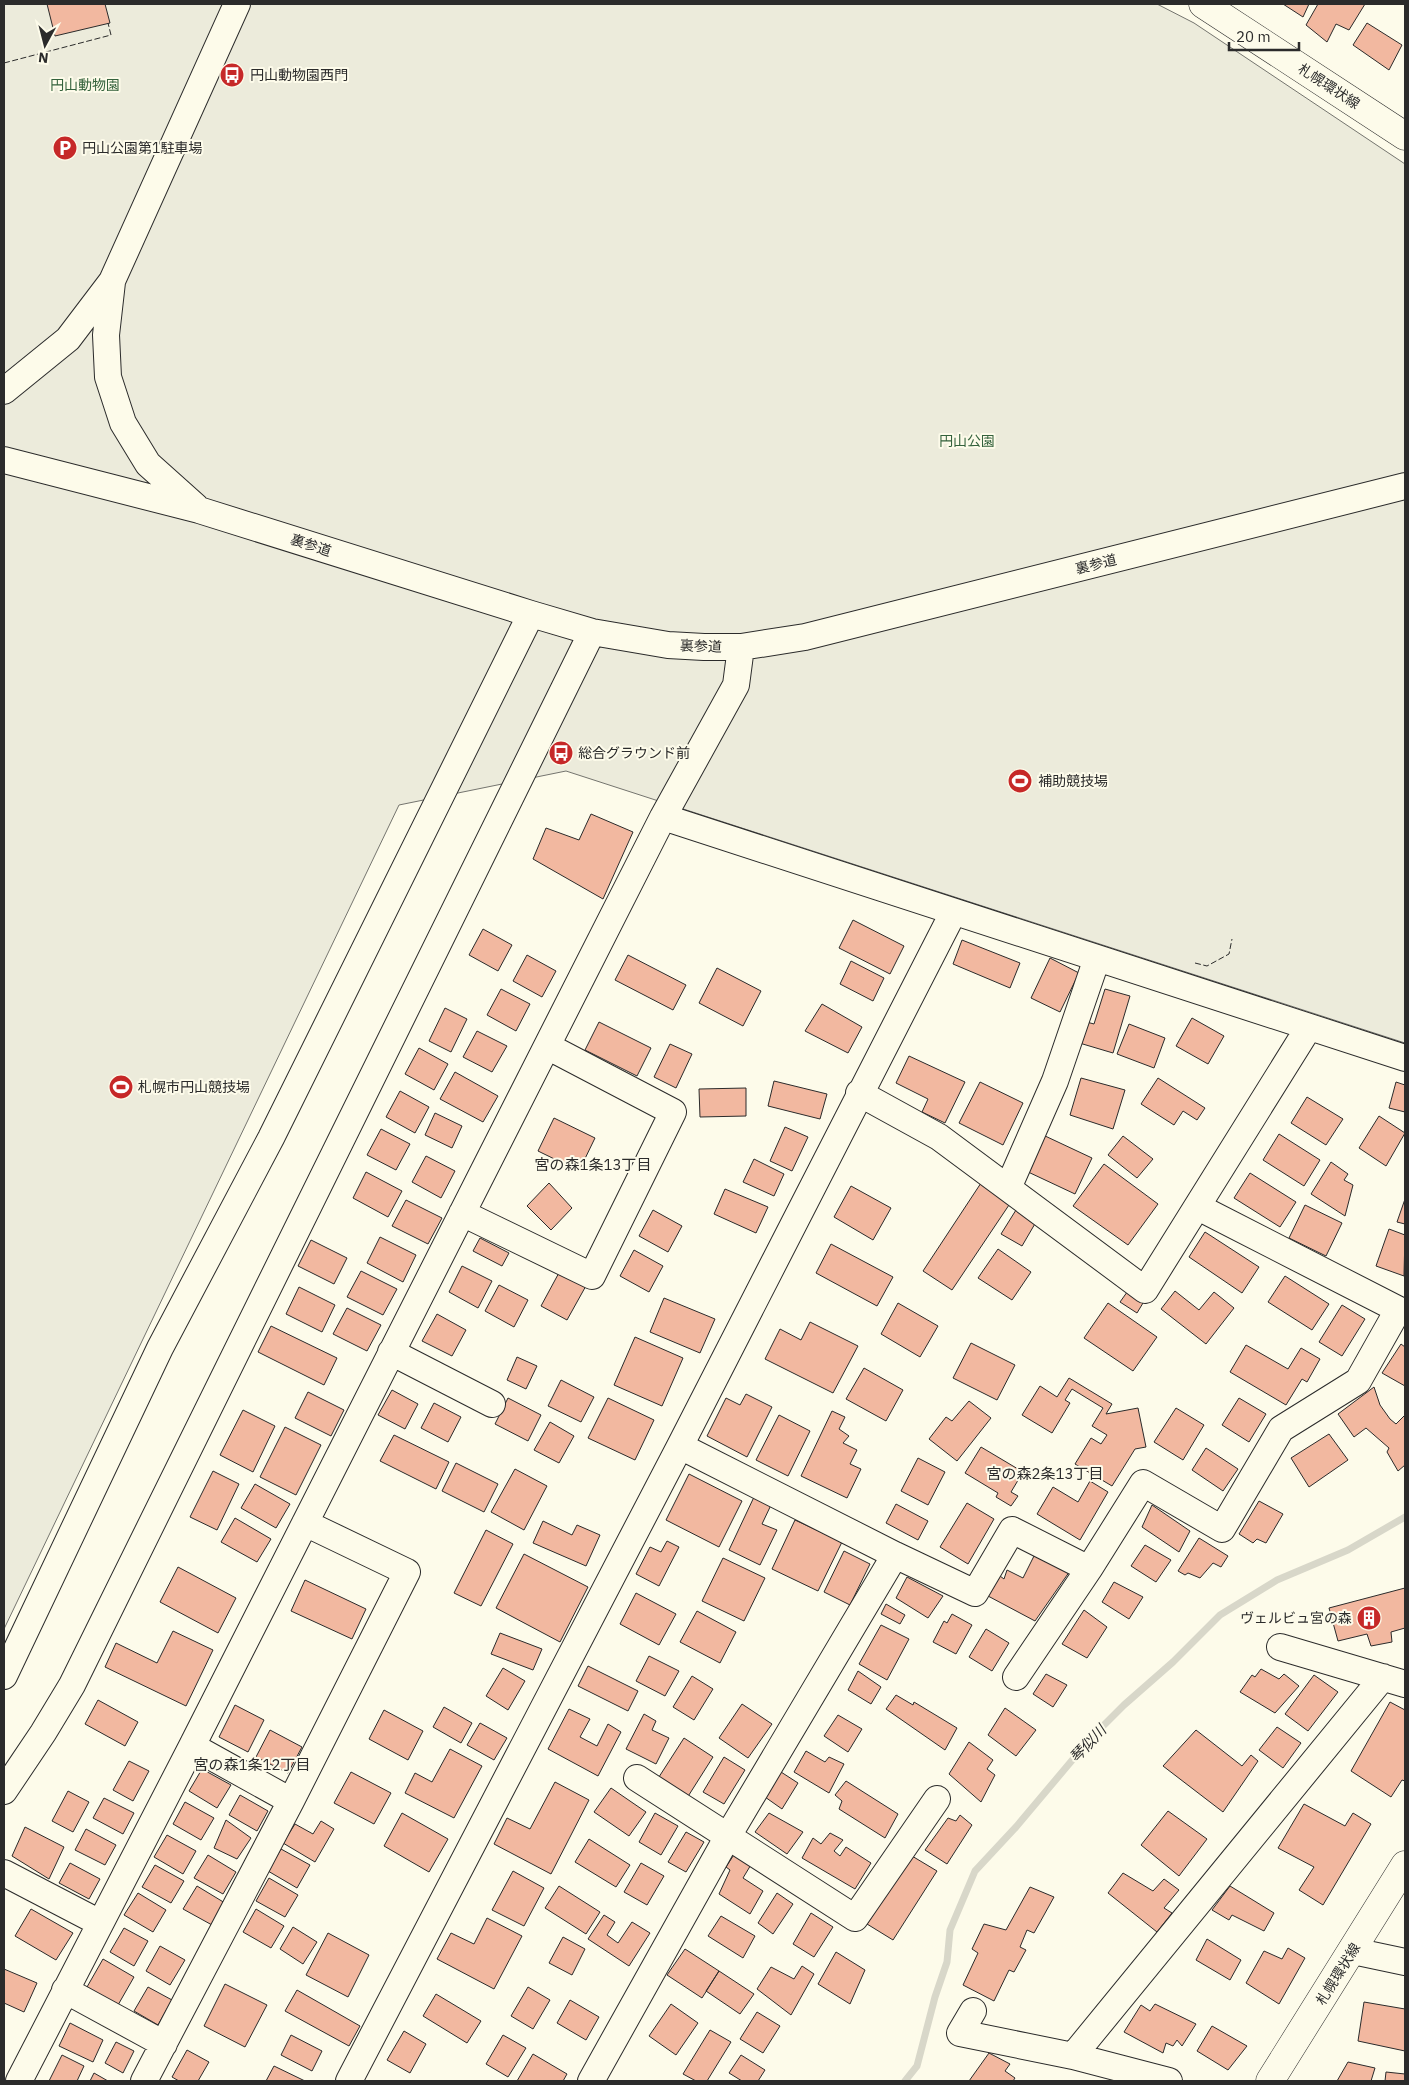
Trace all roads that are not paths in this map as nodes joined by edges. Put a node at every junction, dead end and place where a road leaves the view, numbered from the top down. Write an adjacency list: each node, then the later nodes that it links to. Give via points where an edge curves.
1 (237, 4): 4 (street)
2 (1203, 4): 3 (main road, 札幌環状線)
3 (1405, 136)
4 (112, 281): 5 (street, via 68,339); 8 (street, via 106,335 108,377 123,422 148,464)
5 (4, 391)
6 (4, 460): 8 (street, 裏参道)
7 (1405, 486): 11 (street, 裏参道, via 805,637)
8 (200, 510): 9 (street, 裏参道)
9 (531, 614): 10 (street, 裏参道); 30 (street, via 276,1129 160,1348)
10 (592, 632): 11 (street, 裏参道, via 668,645); 35 (street, via 72,1685)
11 (741, 647): 12 (street, via 736,685)
12 (662, 817): 13 (street); 16 (street)
13 (953, 913): 15 (street); 18 (street)
14 (1093, 970): 19 (street, via 1055,1082)
15 (1309, 1027): 17 (street); 20 (street)
16 (547, 1046): 21 (street); 21 (street, via 673,1112 592,1276)
17 (1405, 1058)
18 (859, 1093): 19 (street, via 939,1137); 25 (street)
19 (1008, 1188): 20 (street, via 1145,1290)
20 (1198, 1207): 22 (street)
21 (462, 1214): 23 (street)
22 (1402, 1311): 28 (street, via 1358,1381 1281,1429 1222,1529 1143,1483)
23 (391, 1352): 24 (street); 26 (street)
24 (492, 1404)
25 (680, 1446): 27 (street); 50 (street)
26 (305, 1523): 33 (street); 37 (street, via 407,1572)
27 (895, 1555): 28 (street, via 975,1593 1012,1530); 38 (street)
28 (1089, 1569): 31 (street)
29 (1280, 1647): 32 (street)
30 (4, 1676)
31 (1016, 1677)
32 (1394, 1680): 47 (street)
33 (192, 1746): 37 (street); 41 (street)
34 (637, 1778): 38 (street)
35 (4, 1791)
36 (937, 1799): 38 (street, via 855,1918)
37 (290, 1801): 46 (street)
38 (728, 1836): 51 (street)
39 (1405, 1865): 42 (main road, 札幌環状線)
40 (4, 1873): 41 (street)
41 (100, 1923): 44 (street)
42 (1353, 1951): 43 (street); 53 (main road, 札幌環状線)
43 (1405, 1962)
44 (65, 1990): 46 (street); 48 (street)
45 (973, 2011): 47 (street, via 960,2032)
46 (164, 2044): 49 (street)
47 (1073, 2056): 52 (street)
48 (19, 2081)
49 (144, 2081)
50 (349, 2081)
51 (591, 2081)
52 (1169, 2081)
53 (1270, 2081)

